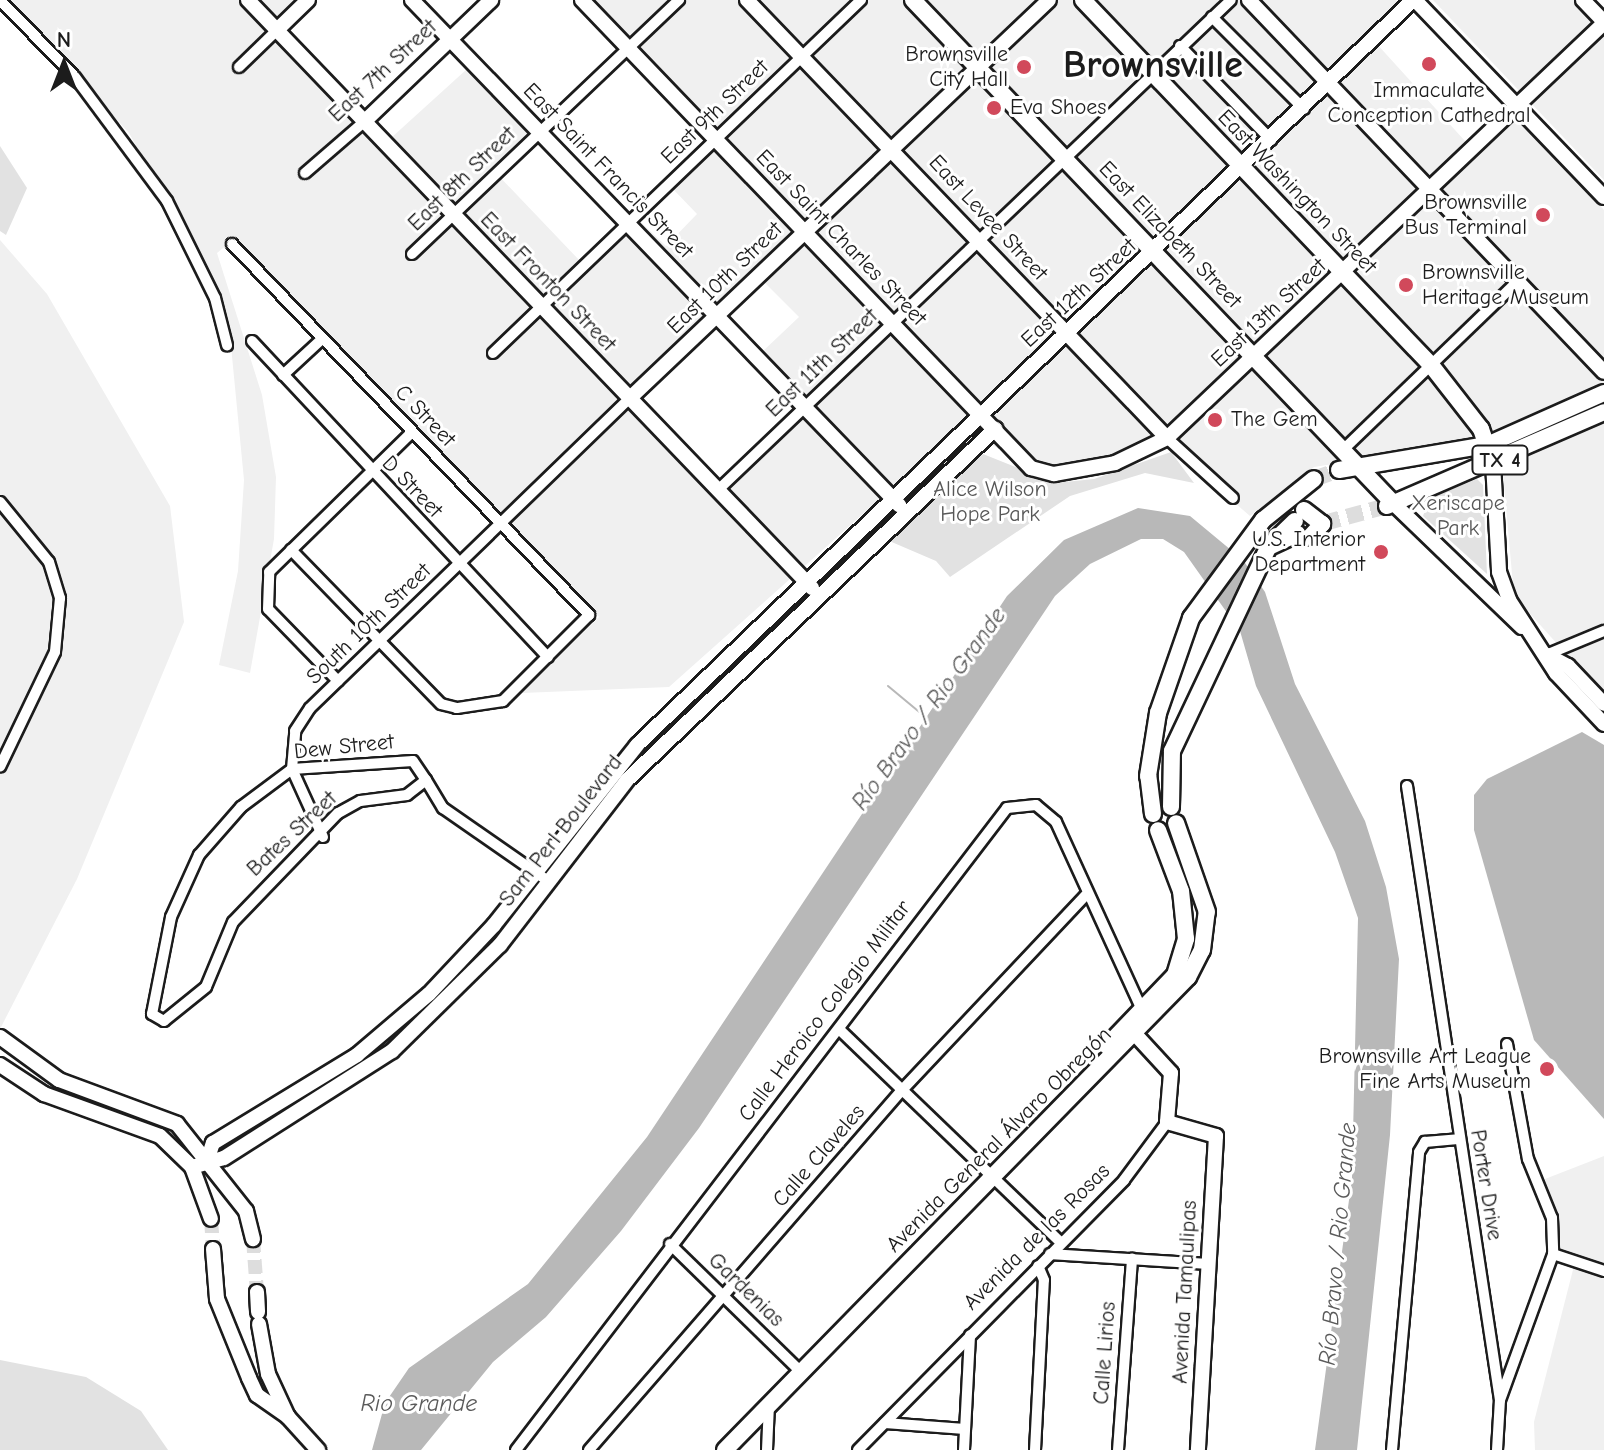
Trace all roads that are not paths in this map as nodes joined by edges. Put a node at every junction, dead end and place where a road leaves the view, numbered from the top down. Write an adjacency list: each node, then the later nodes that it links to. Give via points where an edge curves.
1 (0, 0): 55 (street, via 75,77 167,201 215,298)
2 (248, 0): 19 (main road, East Fronton Street)
3 (308, 0): 19 (main road)
4 (412, 0): 20 (main road, East Saint Francis Street)
5 (491, 0): 20 (main road, East 7th Street)
6 (582, 0): 22 (main road, East Saint Charles Street)
7 (679, 0): 22 (street, East 8th Street)
8 (747, 0): 23 (main road, East Levee Street)
9 (861, 0): 23 (street, East 9th Street)
10 (913, 0): 25 (main road, East Elizabeth Street)
11 (1049, 0): 25 (main road, East 10th Street)
12 (1083, 0): 26 (main road, East Washington Street)
13 (1231, 0): 17 (street, East 11th Street)
14 (1249, 0): 27 (main road)
15 (1414, 0): 27 (main road, East 12th Street); 28 (main road)
16 (1583, 0): 18 (main road)
17 (1212, 17): 21 (street, East 11th Street); 29 (street)
18 (1604, 22): 28 (main road, East 13th Street)
19 (277, 30): 24 (street); 30 (main road, East Fronton Street)
20 (449, 40): 30 (main road, East 7th Street); 31 (main road, East Saint Francis Street)
21 (1180, 46): 26 (street, East 11th Street); 33 (street)
22 (629, 49): 31 (street, East 8th Street); 32 (main road, East Saint Charles Street)
23 (800, 57): 32 (street, East 9th Street); 34 (main road, East Levee Street)
24 (239, 67)
25 (979, 69): 34 (main road, East 10th Street); 35 (main road, East Elizabeth Street)
26 (1153, 74): 35 (street, East 11th Street); 36 (main road, East Washington Street)
27 (1330, 84): 29 (main road, East 12th Street); 38 (main road)
28 (1516, 106): 38 (main road, East 13th Street); 39 (main road)
29 (1304, 110): 33 (main road, East 12th Street)
30 (365, 121): 37 (street, East 7th Street); 40 (main road, East Fronton Street)
31 (542, 130): 40 (street, East 8th Street); 41 (main road, East Saint Francis Street)
32 (716, 140): 41 (street, East 9th Street); 42 (main road, East Saint Charles Street)
33 (1271, 140): 36 (main road, East 12th Street)
34 (893, 148): 42 (main road, East 10th Street); 43 (main road, East Levee Street)
35 (1066, 160): 43 (street, East 11th Street); 45 (main road, East Elizabeth Street)
36 (1243, 169): 45 (main road, East 12th Street); 47 (main road, East Washington Street)
37 (305, 173)
38 (1434, 185): 47 (main road, East 13th Street); 48 (main road, via 1447,209)
39 (1604, 197)
40 (453, 214): 46 (street, East 8th Street); 49 (main road, East Fronton Street)
41 (626, 222): 49 (street, East 9th Street); 50 (main road, East Saint Francis Street)
42 (804, 233): 50 (main road, East 10th Street); 51 (main road, East Saint Charles Street)
43 (979, 242): 51 (street, East 11th Street); 52 (main road, East Levee Street)
44 (232, 244): 53 (street, C Street)
45 (1155, 252): 52 (main road, East 12th Street); 57 (main road, East Elizabeth Street)
46 (412, 254)
47 (1344, 272): 57 (main road, East 13th Street); 58 (main road, East Washington Street)
48 (1519, 280): 58 (street); 59 (main road)
49 (541, 306): 56 (street, East 9th Street); 62 (main road, East Fronton Street)
50 (718, 317): 62 (main road, East 10th Street); 63 (main road, East Saint Francis Street)
51 (893, 324): 63 (street, East 11th Street); 65 (main road, East Saint Charles Street)
52 (1068, 335): 65 (main road, East 12th Street); 68 (main road, East Levee Street)
53 (323, 338): 60 (street); 67 (street, C Street)
54 (252, 341): 60 (street, D Street)
55 (227, 345)
56 (493, 353)
57 (1256, 356): 68 (main road, East 13th Street); 70 (main road, East Elizabeth Street)
58 (1431, 365): 69 (main road, East Washington Street); 70 (street)
59 (1604, 372)
60 (283, 375): 74 (street, D Street)
61 (1604, 393): 69 (main road, TX 4)
62 (629, 399): 77 (main road, East Fronton Street); 83 (street, East 10th Street)
63 (805, 407): 77 (street, East 11th Street); 79 (main road, East Saint Francis Street)
64 (1604, 412): 71 (main road, TX 4)
65 (980, 414): 66 (main road, East Saint Charles Street); 79 (main road, Sam Perl Boulevard)
66 (995, 429): 75 (main road, East Saint Charles Street, via 1031,468); 82 (main road, Sam Perl Boulevard)
67 (412, 432): 74 (street); 83 (street, C Street)
68 (1167, 438): 75 (main road, East 13th Street); 78 (street, East Levee Street)
69 (1487, 445): 71 (main road, East Washington Street); 72 (main road, TX 4)
70 (1346, 447): 72 (main road, East Elizabeth Street)
71 (1493, 463): 81 (main road, TX 4); 87 (main road)
72 (1362, 466): 73 (main road); 81 (main road, East Elizabeth Street)
73 (1339, 470)
74 (371, 473): 85 (street); 86 (street, D Street)
75 (1083, 473)
76 (1314, 479): 109 (main road, Avenida General Álvaro Obregón, via 1259,524 1196,607 1158,713 1148,776 1155,822 1187,927 1175,975)
77 (718, 490): 88 (main road, East Fronton Street)
78 (1233, 498)
79 (893, 499): 82 (main road, East Saint Francis Street); 88 (main road, Sam Perl Boulevard)
80 (0, 502): 99 (street, via 49,562 60,598 55,652)
81 (1390, 504): 89 (main road)
82 (905, 512): 90 (main road, Sam Perl Boulevard)
83 (501, 522): 86 (street, South 10th Street); 95 (street, C Street, via 589,615)
84 (1305, 525): 112 (main road, Avenida General Álvaro Obregón, via 1269,546 1168,768 1174,815 1204,896 1205,938 1188,977)
85 (291, 550): 93 (street); 96 (street, via 269,572 268,609)
86 (460, 564): 93 (street, South 10th Street); 95 (street, D Street)
87 (1499, 572): 89 (main road, via 1489,584); 91 (main road)
88 (807, 582): 90 (main road, East Fronton Street); 104 (main road, Sam Perl Boulevard, via 637,745)
89 (1474, 583): 91 (main road)
90 (818, 594): 105 (main road, Sam Perl Boulevard, via 627,780)
91 (1522, 627): 94 (main road)
92 (1604, 631): 94 (street)
93 (380, 641): 95 (street, via 441,704 503,701); 96 (street, South 10th Street)
94 (1546, 655): 97 (main road, via 1568,666); 98 (main road)
95 (548, 657)
96 (338, 681): 100 (street, South 10th Street, via 295,731)
97 (1604, 704)
98 (1604, 724)
99 (0, 767)
100 (292, 769): 101 (street, Dew Street, via 397,758 413,761); 103 (street); 110 (street, Dew Street, via 241,807 199,855 171,917)
101 (426, 780): 103 (street, Bates Street, via 407,795 360,801 338,813); 104 (street, Dew Street, via 443,808)
102 (1407, 786): 119 (street, Porter Drive)
103 (323, 837): 110 (street, Bates Street, via 239,914 206,987 164,1021)
104 (532, 869): 105 (street, Dew Street); 107 (main road, Sam Perl Boulevard, via 494,925)
105 (548, 881): 108 (main road, Sam Perl Boulevard)
106 (1086, 895): 109 (street, Calle Heroico Colegio Militar); 111 (street, Calle Heroico Colegio Militar, via 1049,812 1020,803 1007,808); 117 (street, Calle Claveles)
107 (429, 994): 108 (main road); 120 (main road, Sam Perl Boulevard, via 357,1055 213,1143)
108 (439, 1008): 120 (main road, Sam Perl Boulevard, via 337,1089 224,1158)
109 (1142, 1010): 116 (main road, Avenida General Álvaro Obregón)
110 (152, 1014)
111 (839, 1029): 117 (street); 126 (street, Calle Heroico Colegio Militar)
112 (1135, 1034): 116 (main road, Avenida General Álvaro Obregón); 118 (main road, Avenida de las Rosas, via 1171,1073)
113 (0, 1037): 120 (main road, via 59,1080 161,1114)
114 (1507, 1044): 129 (street, via 1528,1159 1552,1218)
115 (0, 1065): 121 (main road, via 44,1094 160,1136)
116 (1080, 1081): 122 (main road, Avenida General Álvaro Obregón)
117 (904, 1088): 122 (street); 135 (street, Calle Claveles)
118 (1167, 1122): 125 (street, Avenida de las Rosas, via 1143,1160); 131 (main road, Avenida Tamaulipas, via 1216,1136)
119 (1458, 1139): 138 (street, Porter Drive); 154 (street, via 1425,1142 1419,1152)
120 (208, 1158): 121 (main road, Sam Perl Boulevard); 124 (main road, via 227,1195 246,1211)
121 (192, 1167): 123 (main road)
122 (990, 1172): 125 (street); 137 (main road, Avenida General Álvaro Obregón)
123 (211, 1219)
124 (253, 1239)
125 (1061, 1243): 128 (street, Avenida de las Rosas)
126 (670, 1244): 135 (street, Gardenias); 144 (street, Calle Heroico Colegio Militar)
127 (213, 1249): 140 (main road, via 217,1299 249,1378 257,1395)
128 (1050, 1254): 130 (street); 132 (street, Avenida de las Rosas)
129 (1553, 1254): 133 (street); 138 (street)
130 (1132, 1259): 131 (street); 152 (street, Calle Lirios)
131 (1208, 1264): 153 (main road, Avenida Tamaulipas)
132 (1038, 1266): 136 (street, Avenida de las Rosas); 151 (street, via 1044,1280)
133 (1604, 1271)
134 (257, 1292): 140 (main road, via 268,1374)
135 (723, 1298): 137 (street, Gardenias); 145 (street, Calle Claveles)
136 (970, 1335): 141 (street, Avenida de las Rosas); 142 (street)
137 (798, 1369): 139 (main road, Avenida General Álvaro Obregón); 146 (main road, Avenida General Álvaro Obregón)
138 (1500, 1400): 155 (street)
139 (769, 1405): 147 (main road, Avenida General Álvaro Obregón); 148 (street)
140 (288, 1417): 143 (main road)
141 (885, 1423): 142 (street); 149 (street, Avenida de las Rosas)
142 (965, 1429): 150 (street)
143 (318, 1450)
144 (516, 1450)
145 (589, 1450)
146 (711, 1450)
147 (725, 1450)
148 (767, 1450)
149 (858, 1450)
150 (964, 1450)
151 (1035, 1450)
152 (1118, 1450)
153 (1198, 1450)
154 (1392, 1450)
155 (1497, 1450)

